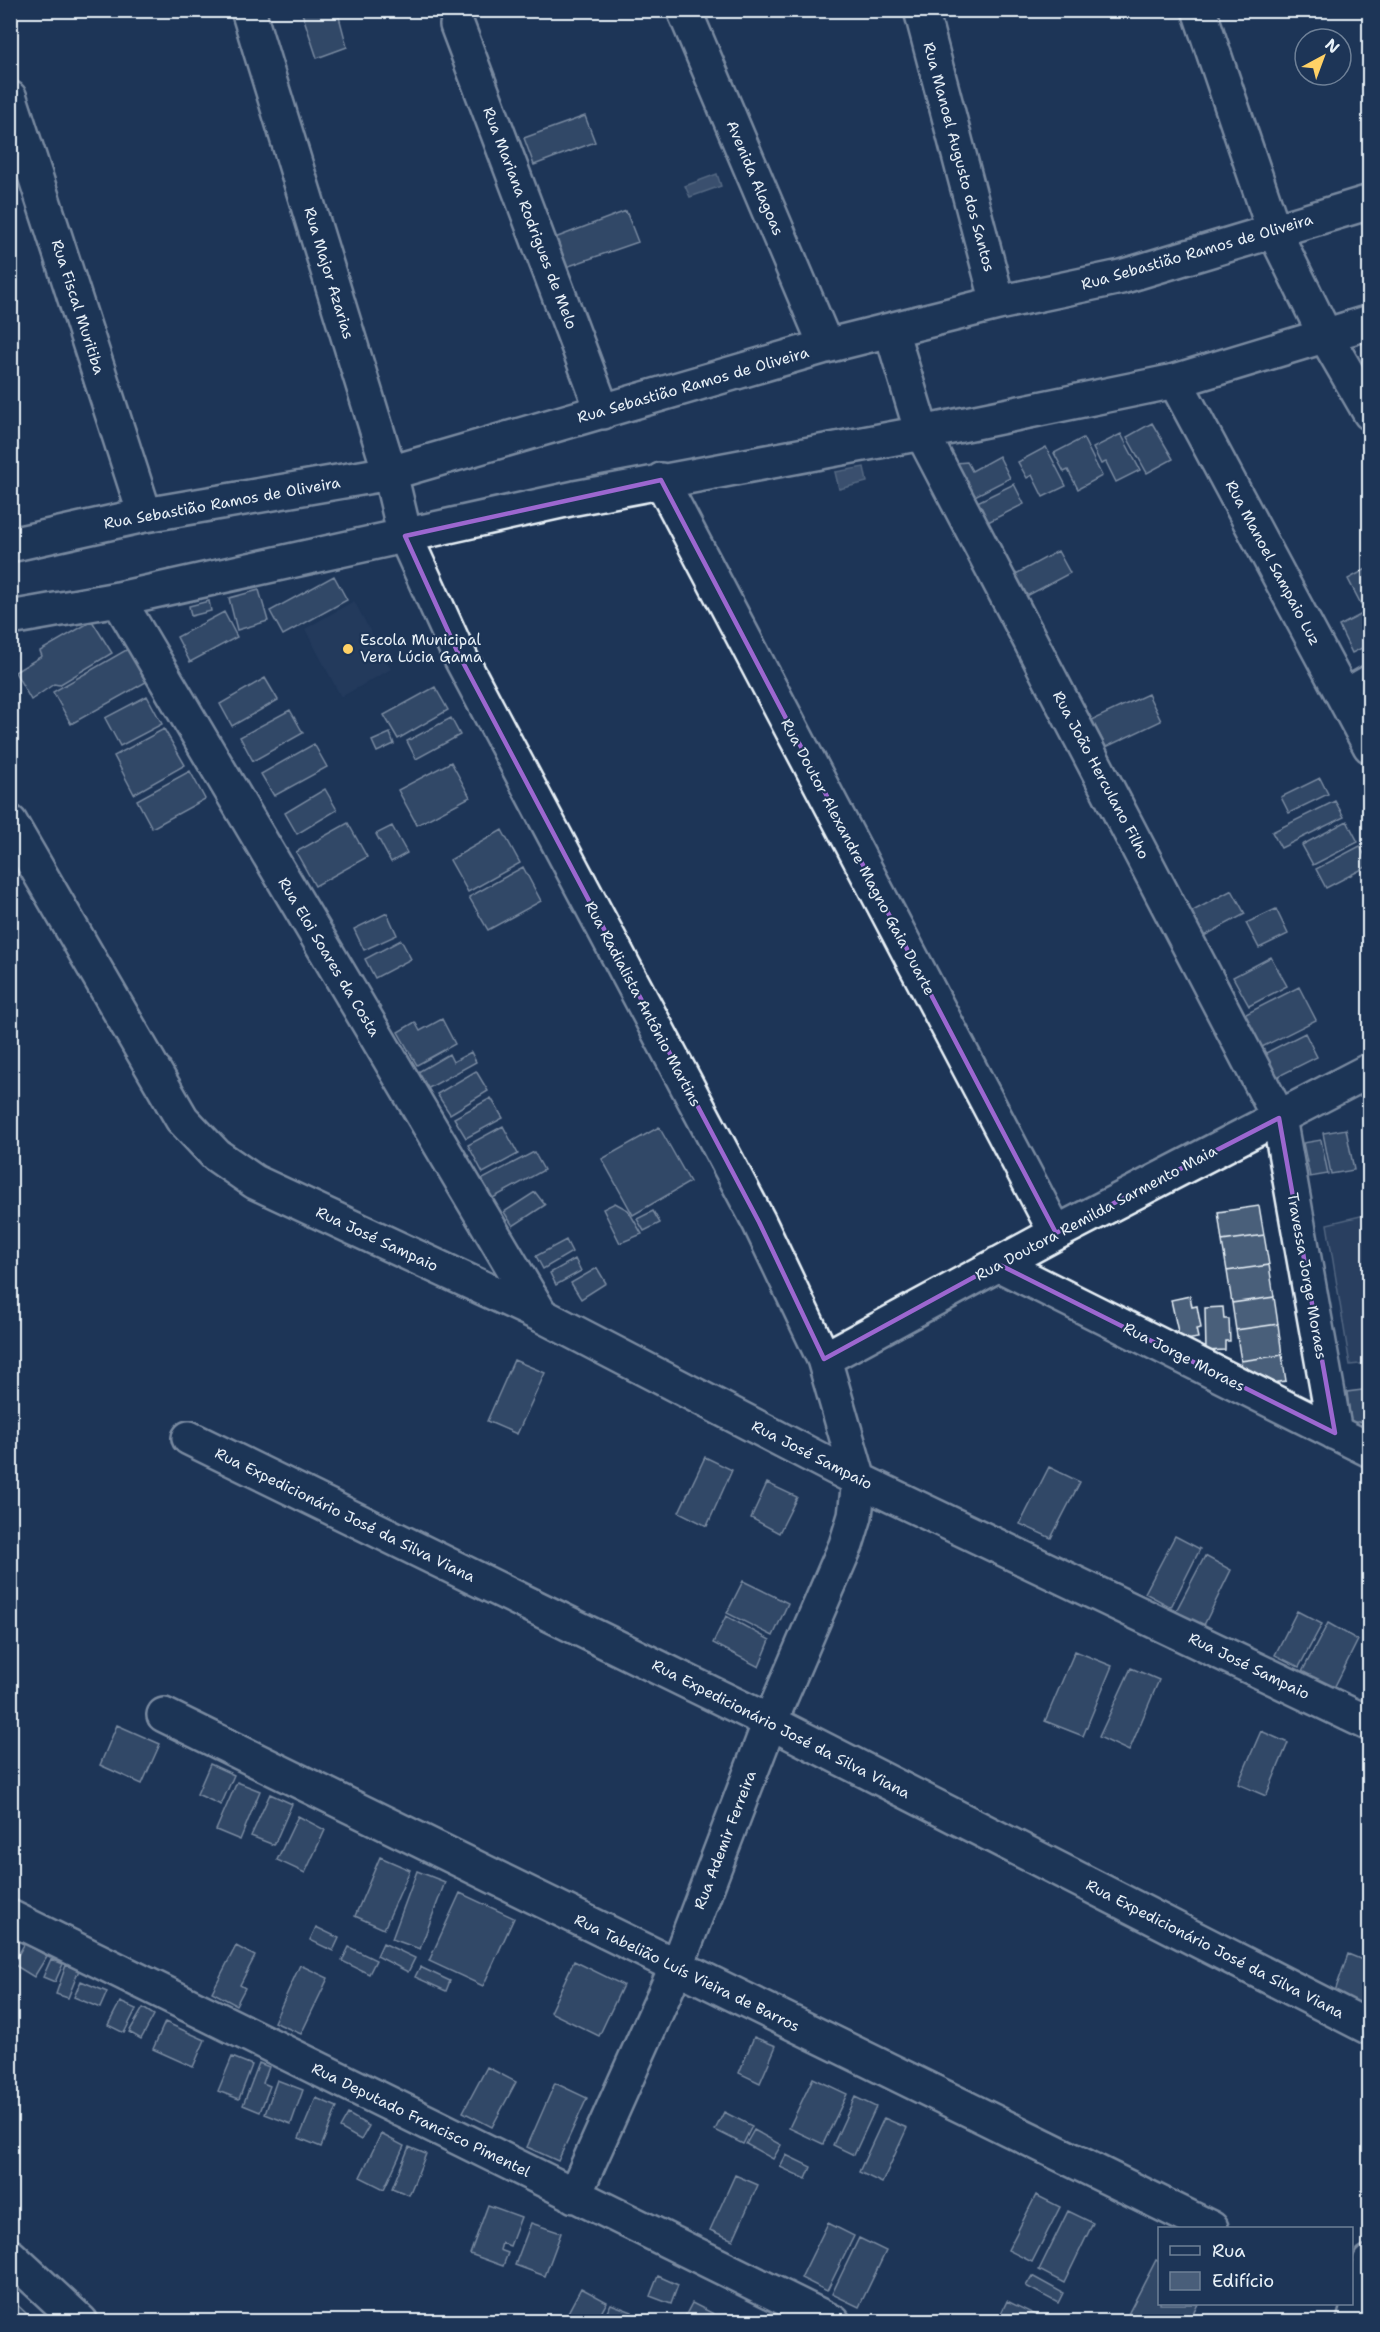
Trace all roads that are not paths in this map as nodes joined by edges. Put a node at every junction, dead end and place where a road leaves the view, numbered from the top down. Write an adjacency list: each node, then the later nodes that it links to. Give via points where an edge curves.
1 (248, 10): 18 (street, Rua Major Azarias)
2 (684, 10): 13 (street, Avenida Alagoas)
3 (921, 10): 9 (street, Rua Manoel Augusto dos Santos)
4 (1199, 10): 8 (street)
5 (457, 25): 15 (street, Rua Mariana Rodrigues de Melo)
6 (10, 98): 20 (street, Rua Fiscal Muritiba)
7 (1370, 202): 8 (street, Rua Sebastião Ramos de Oliveira)
8 (1274, 231): 9 (street, Rua Sebastião Ramos de Oliveira, via 1121,276); 12 (street)
9 (998, 303): 11 (street, Rua Sebastião Ramos de Oliveira)
10 (1370, 322): 12 (street)
11 (891, 330): 13 (street, Rua Sebastião Ramos de Oliveira); 17 (street, Rua João Herculano Filho)
12 (1325, 335): 14 (street); 16 (street)
13 (826, 346): 15 (street, Rua Sebastião Ramos de Oliveira)
14 (1175, 381): 17 (street); 25 (street, Rua Manoel Sampaio Luz)
15 (603, 412): 18 (street, Rua Sebastião Ramos de Oliveira)
16 (1370, 414)
17 (922, 433): 19 (street); 29 (street, Rua João Herculano Filho)
18 (390, 472): 20 (street, Rua Sebastião Ramos de Oliveira); 21 (street, Rua Major Azarias)
19 (661, 480): 21 (street); 30 (street, Rua Doutor Alexandre Magno Gaia Duarte)
20 (145, 515): 22 (street, Rua Sebastião Ramos de Oliveira)
21 (405, 536): 23 (street); 33 (street, Rua Radialista Antônio Martins, via 459,653 759,1222)
22 (10, 545)
23 (118, 599): 24 (street); 32 (street, Rua Eloi Soares da Costa)
24 (10, 618)
25 (1357, 690): 26 (street, Rua Manoel Sampaio Luz)
26 (1370, 746)
27 (10, 822): 32 (street, Rua José Sampaio, via 182,1119 216,1155 255,1182)
28 (1370, 1070): 29 (street, Rua Doutora Remilda Sarmento Maia)
29 (1279, 1118): 30 (street, Rua Doutora Remilda Sarmento Maia); 34 (street, Travessa Jorge Moraes)
30 (1056, 1233): 31 (street, Rua Doutora Remilda Sarmento Maia)
31 (998, 1264): 33 (street, Rua Doutora Remilda Sarmento Maia); 34 (street, Rua Jorge Moraes)
32 (541, 1315): 37 (street, Rua José Sampaio)
33 (824, 1359): 37 (street, Rua Radialista Antônio Martins)
34 (1335, 1433): 36 (street, Rua Jorge Moraes)
35 (189, 1438): 39 (street, Rua Expedicionário José da Silva Viana)
36 (1370, 1450)
37 (859, 1480): 39 (street, Rua Ademir Ferreira, via 855,1516 846,1545); 40 (street, Rua José Sampaio)
38 (164, 1715): 42 (street, Rua Tabelião Luís Vieira de Barros)
39 (770, 1722): 42 (street, Rua Ademir Ferreira); 43 (street, Rua Expedicionário José da Silva Viana)
40 (1370, 1724)
41 (10, 1917): 44 (street, Rua Deputado Francisco Pimentel)
42 (676, 1968): 44 (street, Rua Ademir Ferreira); 45 (street, Rua Tabelião Luís Vieira de Barros)
43 (1370, 2028)
44 (574, 2196): 50 (street, Rua Deputado Francisco Pimentel)
45 (1207, 2227)
46 (10, 2256): 49 (street)
47 (1370, 2262): 48 (street)
48 (1355, 2307)
49 (81, 2322)
50 (833, 2322)

